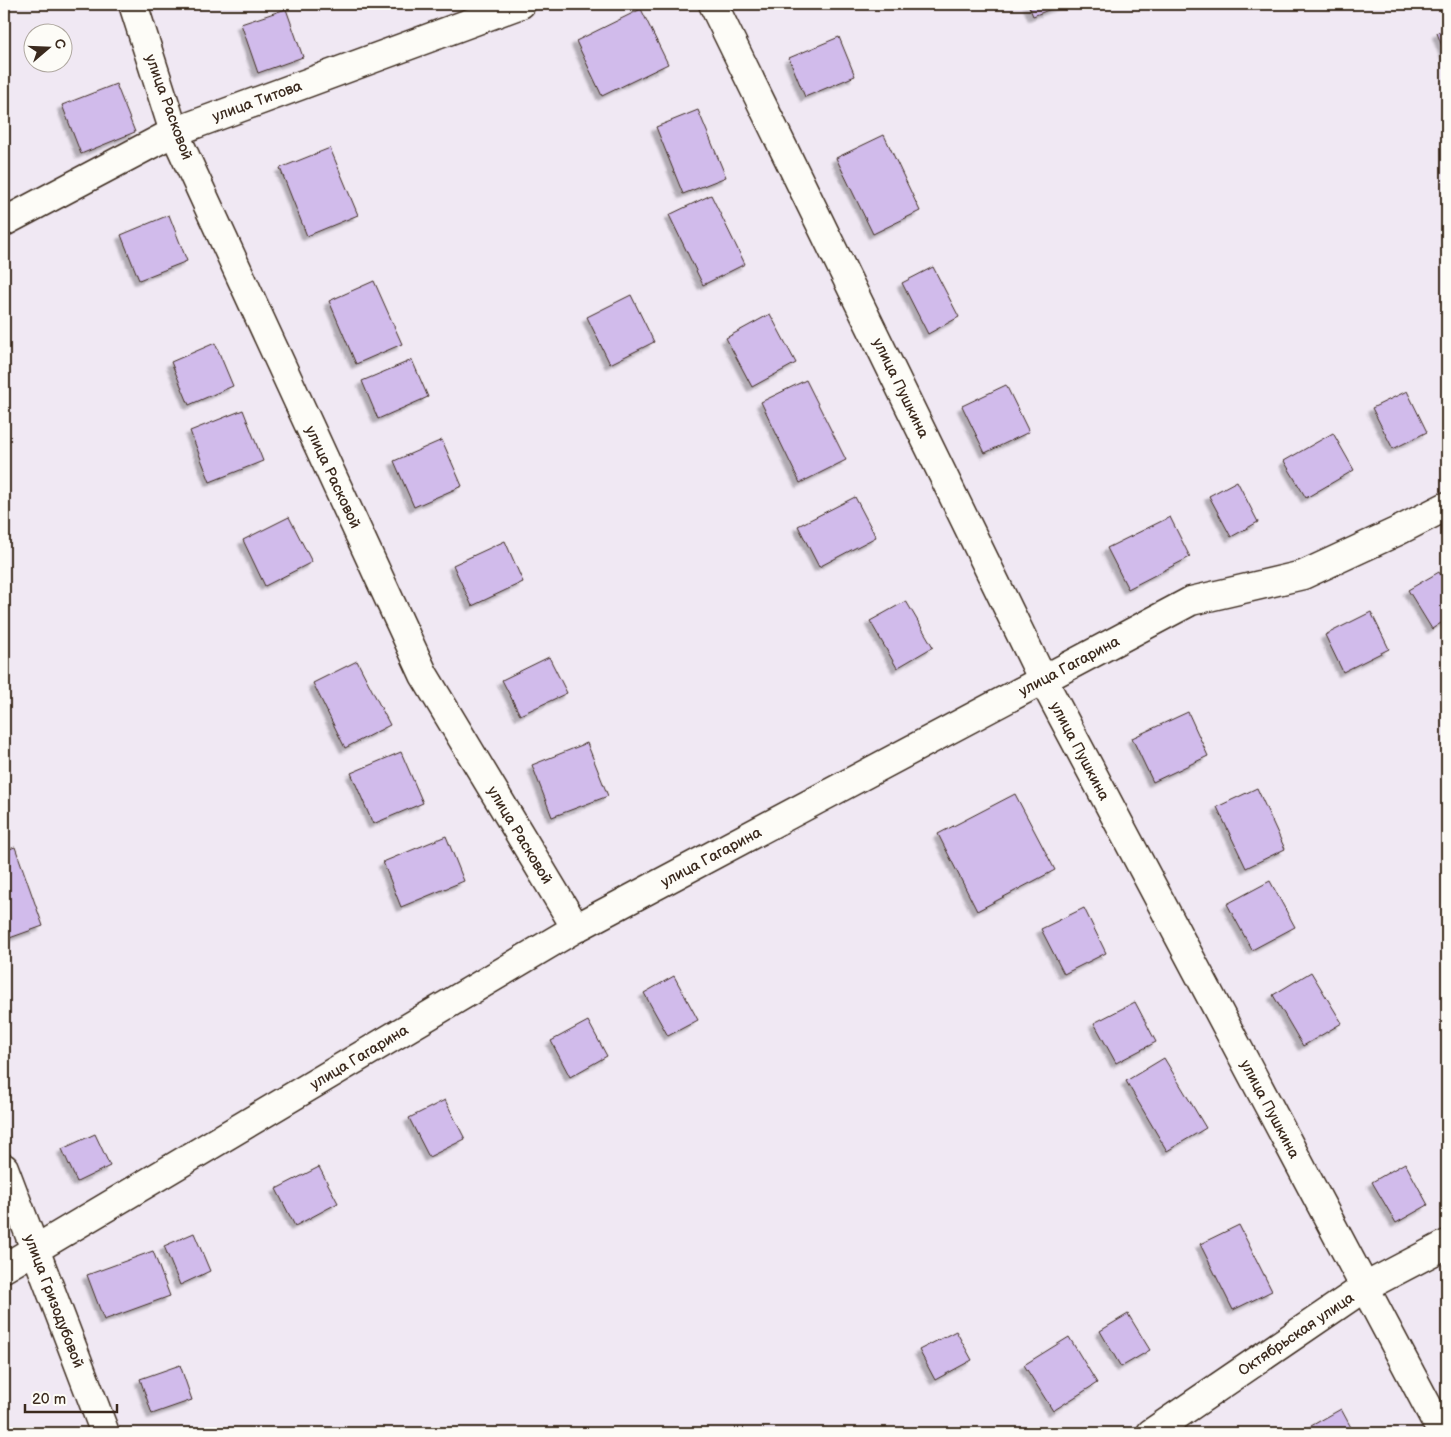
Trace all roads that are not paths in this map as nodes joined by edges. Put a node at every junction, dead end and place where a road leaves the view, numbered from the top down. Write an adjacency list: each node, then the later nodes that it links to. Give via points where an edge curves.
1 (133, 4): 4 (street, улица Расковой)
2 (521, 4): 4 (street, улица Титова)
3 (714, 4): 7 (street, улица Пушкина)
4 (174, 132): 5 (street, улица Титова); 8 (street, улица Расковой, via 424,675)
5 (4, 222)
6 (1447, 506): 7 (street, улица Гагарина, via 1303,574 1191,601)
7 (1043, 680): 8 (street, улица Гагарина); 13 (street, улица Пушкина)
8 (576, 928): 11 (street, улица Гагарина)
9 (4, 1168): 11 (street, улица Гризодубовой)
10 (1447, 1244): 13 (street, Октябрьская улица)
11 (35, 1250): 12 (street, улица Гагарина); 14 (street, улица Гризодубовой)
12 (4, 1268)
13 (1364, 1288): 15 (street, Октябрьская улица); 16 (street, улица Пушкина)
14 (105, 1433)
15 (1151, 1433)
16 (1442, 1433)

